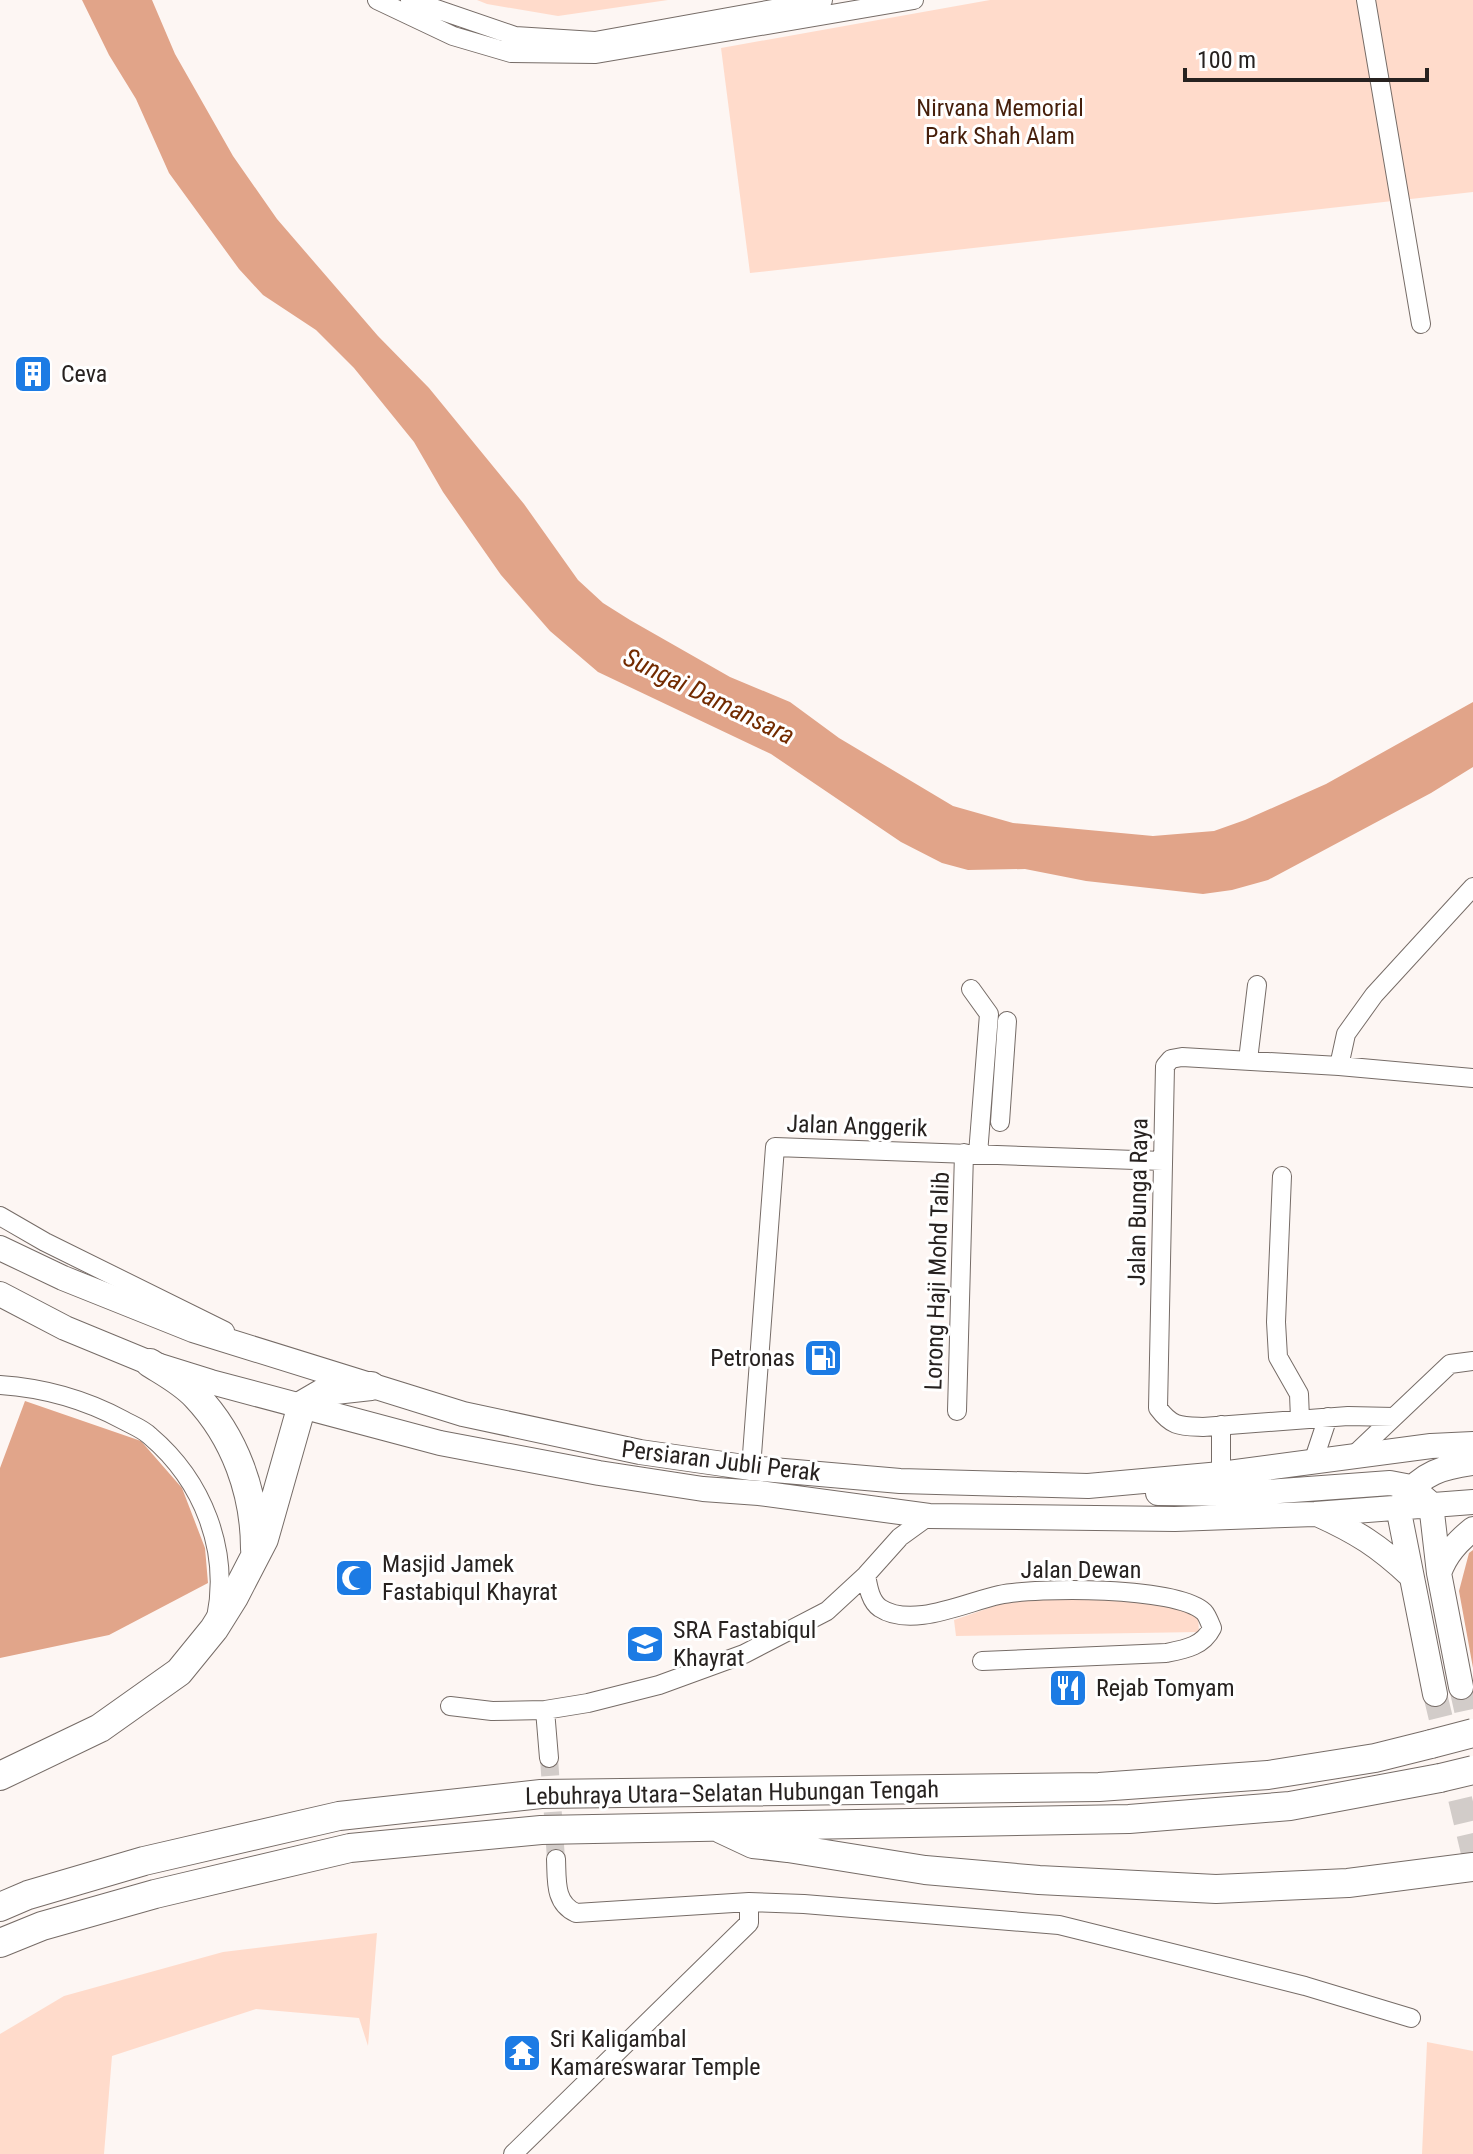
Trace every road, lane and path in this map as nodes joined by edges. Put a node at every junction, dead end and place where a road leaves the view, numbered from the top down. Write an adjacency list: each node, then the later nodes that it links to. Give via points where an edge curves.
1 (377, 0): 4 (street, via 453,36 511,53 596,54)
2 (410, 0): 3 (street, via 515,36 595,41)
3 (823, 0)
4 (914, 0)
5 (1366, 0): 6 (street)
6 (1421, 324)
7 (1473, 887): 12 (street, via 1374,995 1346,1034)
8 (1257, 985): 11 (street)
9 (971, 989): 14 (street, via 989,1014)
10 (1007, 1021): 14 (street)
11 (1248, 1060): 12 (street, Jalan Bunga Raya); 17 (street, Jalan Bunga Raya, via 1182,1057 1165,1066)
12 (1339, 1066): 13 (street, Jalan Bunga Raya)
13 (1471, 1075)
14 (992, 1093): 15 (street); 16 (street, Lorong Haji Mohd Talib)
15 (1000, 1122)
16 (971, 1153): 17 (street, Jalan Anggerik); 28 (street, Lorong Haji Mohd Talib); 37 (street, Jalan Anggerik, via 775,1147)
17 (1163, 1161): 32 (street, Jalan Bunga Raya, via 1158,1408 1168,1422 1181,1426)
18 (1282, 1176): 31 (street, via 1278,1357 1299,1394)
19 (0, 1216): 22 (street)
20 (0, 1248): 22 (main road, Persiaran Jubli Perak, via 193,1330)
21 (0, 1294): 24 (main road, Persiaran Jubli Perak)
22 (273, 1355): 26 (main road, Persiaran Jubli Perak)
23 (1473, 1361): 30 (street, via 1450,1364)
24 (150, 1363): 27 (main road, Persiaran Jubli Perak); 46 (highway, via 195,1395 231,1442 250,1505)
25 (0, 1385): 50 (street, via 92,1404 149,1434 171,1457 201,1498 215,1540 220,1588)
26 (371, 1386): 27 (highway, via 326,1391); 37 (main road, Persiaran Jubli Perak, via 463,1414 584,1441)
27 (302, 1405): 44 (main road, Persiaran Jubli Perak, via 440,1443 599,1473); 46 (highway)
28 (957, 1411)
29 (1328, 1417): 30 (street, Jalan Bunga Raya); 31 (street, Jalan Bunga Raya); 35 (street)
30 (1394, 1417): 34 (street)
31 (1300, 1419): 32 (street, Jalan Bunga Raya)
32 (1221, 1425): 38 (street)
33 (1473, 1444): 34 (main road, Persiaran Jubli Perak)
34 (1353, 1456): 35 (main road, Persiaran Jubli Perak)
35 (1313, 1462): 38 (main road, Persiaran Jubli Perak)
36 (1473, 1463): 40 (main road, via 1425,1475)
37 (751, 1468): 39 (main road, Persiaran Jubli Perak, via 900,1481)
38 (1221, 1474): 39 (main road, Persiaran Jubli Perak)
39 (1088, 1486): 40 (main road, via 1240,1494 1390,1483)
40 (1405, 1497): 42 (main road); 43 (main road, Persiaran Jubli Perak); 49 (main road)
41 (1473, 1502): 42 (main road)
42 (1431, 1504): 47 (main road)
43 (1315, 1514): 44 (main road, Persiaran Jubli Perak, via 1175,1519); 49 (main road, via 1357,1532)
44 (929, 1516): 48 (street, via 900,1537)
45 (1473, 1529): 47 (main road, via 1445,1557)
46 (255, 1558): 50 (highway)
47 (1439, 1573): 52 (main road)
48 (866, 1575): 51 (street, Jalan Dewan, via 879,1607 899,1614 921,1616 1022,1592 1145,1592 1204,1612 1212,1628 1207,1639 1166,1653); 55 (street, via 827,1611 744,1654 659,1685)
49 (1411, 1576): 53 (main road)
50 (214, 1629): 59 (highway, via 179,1672 100,1728)
51 (982, 1661)
52 (1461, 1687)
53 (1435, 1694)
54 (450, 1706): 55 (street)
55 (545, 1710): 57 (street)
56 (1473, 1733): 64 (highway, Lebuhraya Utara–Selatan Hubungan Tengah, bridge, via 1375,1758 1268,1775 1099,1787 541,1794 354,1814 144,1861)
57 (549, 1758)
58 (1473, 1770): 60 (highway, Lebuhraya Utara–Selatan Hubungan Tengah, bridge, via 1290,1806 1129,1819)
59 (0, 1776)
60 (716, 1826): 62 (highway, via 753,1844 925,1870 1039,1880 1216,1889 1348,1883); 65 (highway, Lebuhraya Utara–Selatan Hubungan Tengah, via 541,1830 350,1848 155,1894)
61 (556, 1859): 63 (street, via 559,1899 576,1913)
62 (1473, 1867)
63 (749, 1902): 66 (street, via 1059,1925); 67 (street, via 749,1923)
64 (0, 1907)
65 (0, 1943)
66 (1411, 2018)
67 (513, 2154)

